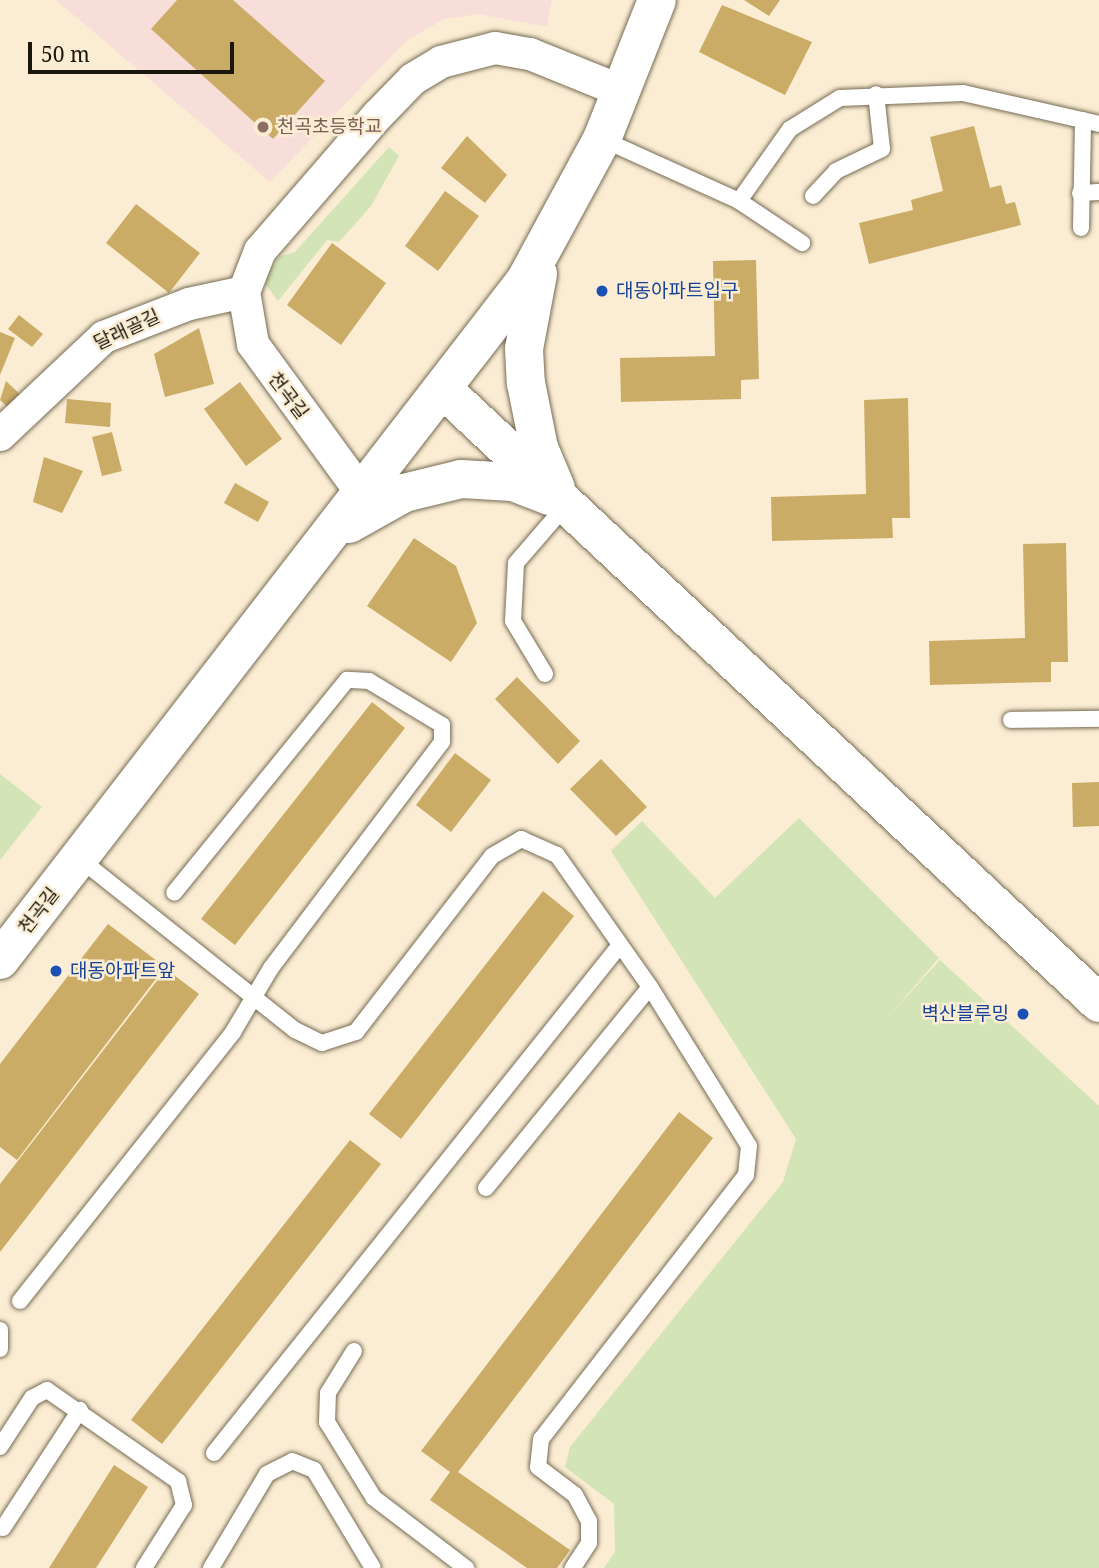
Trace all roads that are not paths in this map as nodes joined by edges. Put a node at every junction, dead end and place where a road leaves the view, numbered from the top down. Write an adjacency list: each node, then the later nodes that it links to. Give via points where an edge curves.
1 (657, 0): 2 (street)
2 (624, 92): 5 (street); 13 (street, via 530,54 495,48 441,62 413,79 339,158 260,251)
3 (876, 94): 4 (lane, via 963,93); 8 (lane, via 882,149 836,171); 9 (lane, via 828,101 801,118)
4 (1091, 122): 6 (lane)
5 (602, 139): 9 (lane); 11 (street)
6 (1080, 192): 7 (lane); 10 (lane)
7 (1099, 192)
8 (813, 196)
9 (739, 201): 12 (lane)
10 (1081, 228)
11 (551, 239): 14 (street); 17 (street, via 524,349 539,448)
12 (802, 243)
13 (244, 292): 15 (street, 달래골길, via 189,304 104,337); 16 (street, 천곡길, via 253,344 264,365)
14 (444, 390): 16 (street); 17 (street)
15 (0, 435)
16 (363, 495): 18 (street, 천곡길)
17 (566, 505): 18 (street, via 513,482 461,480 404,493); 19 (lane, via 516,563 513,621); 28 (street)
18 (328, 540): 22 (street, 천곡길)
19 (545, 674)
20 (1099, 719): 21 (lane)
21 (1011, 720)
22 (80, 859): 25 (street, 천곡길); 27 (lane)
23 (174, 893): 27 (lane, via 347,680 369,681 442,725 442,742)
24 (621, 945): 26 (lane); 27 (lane, via 557,855 521,838 492,856 344,1040 311,1040); 36 (lane)
25 (0, 960)
26 (650, 987): 29 (lane); 42 (lane, via 745,1136 750,1165 541,1439 538,1467 575,1495 589,1521 589,1543)
27 (254, 998): 30 (lane)
28 (1099, 1003)
29 (486, 1188)
30 (20, 1301)
31 (0, 1330): 32 (lane)
32 (0, 1349)
33 (354, 1351): 41 (lane, via 328,1394 327,1422 374,1498)
34 (80, 1410): 35 (lane, via 56,1393 39,1392); 37 (lane); 38 (lane, via 185,1489 184,1505)
35 (0, 1447)
36 (214, 1453)
37 (2, 1528)
38 (144, 1568)
39 (211, 1568): 40 (lane, via 267,1474 292,1461 314,1470)
40 (373, 1568)
41 (467, 1568)
42 (573, 1568)

